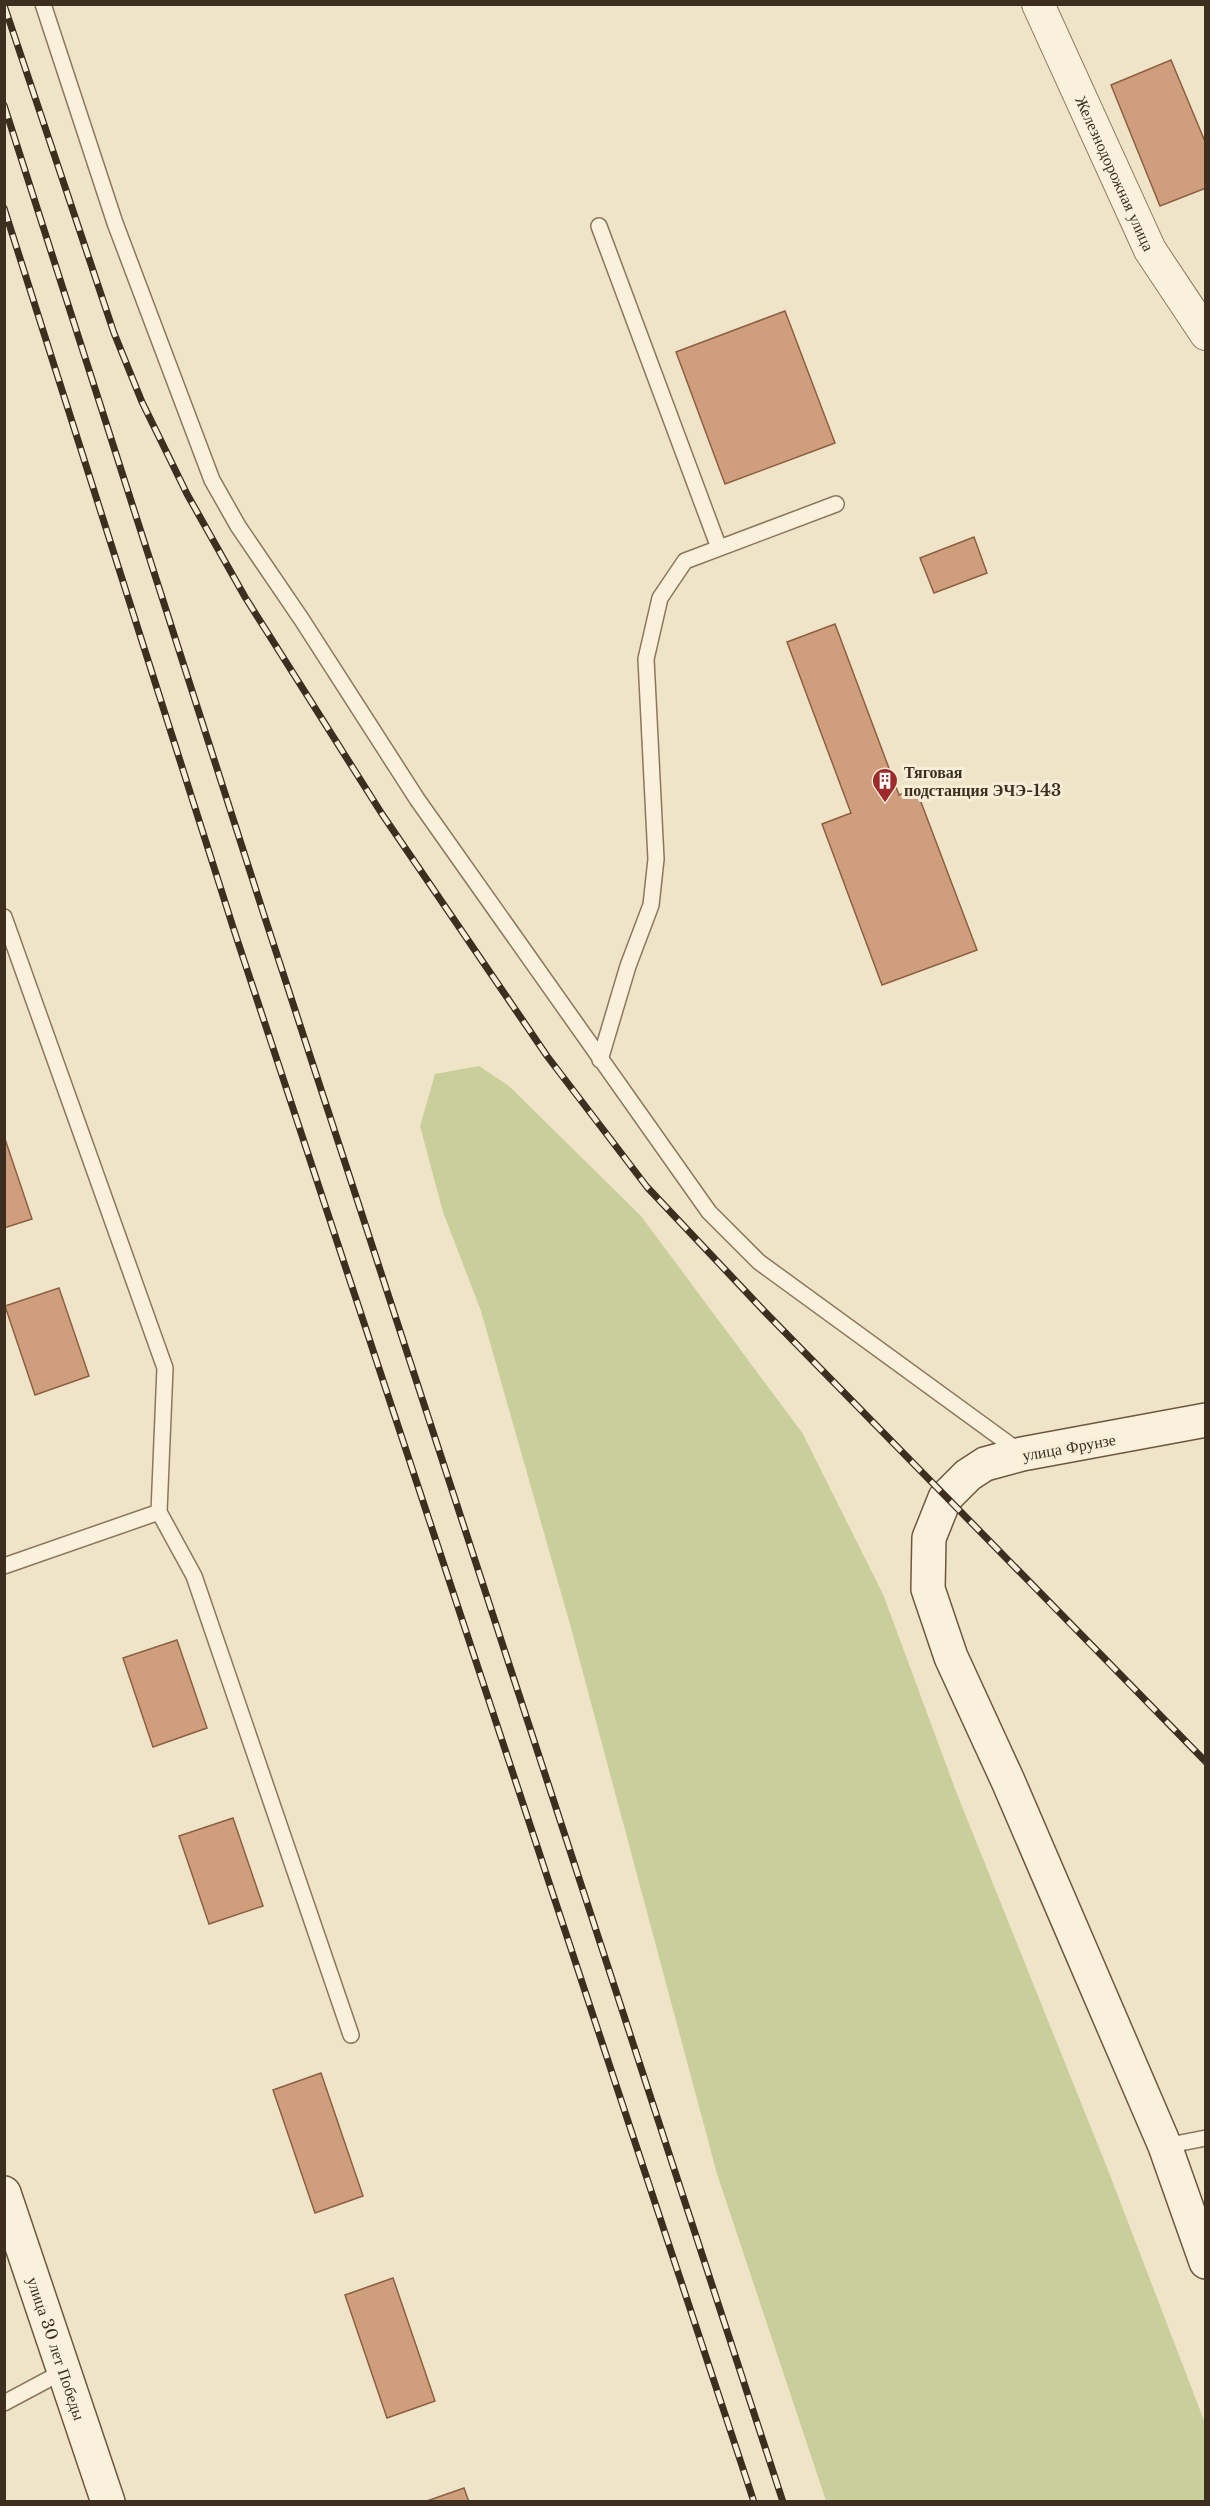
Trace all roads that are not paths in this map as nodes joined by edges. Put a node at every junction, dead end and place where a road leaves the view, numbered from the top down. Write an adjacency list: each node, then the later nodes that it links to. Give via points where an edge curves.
1 (43, 4): 8 (lane, via 115,223 212,480 417,799)
2 (1038, 4): 4 (street, Железнодорожная улица, via 1150,250)
3 (599, 226): 6 (lane)
4 (1206, 334)
5 (836, 504): 6 (lane)
6 (719, 548): 8 (lane, via 685,561 657,608 646,659 656,859 651,905)
7 (4, 917): 11 (lane, via 165,1368)
8 (600, 1060): 10 (lane, via 709,1212 759,1262)
9 (1206, 1420): 10 (street, улица Фрунзе)
10 (1022, 1454): 15 (street, улица Фрунзе, via 985,1464 945,1498 929,1538 928,1589 951,1657)
11 (159, 1512): 12 (lane); 13 (lane, via 194,1576)
12 (4, 1566)
13 (351, 2035)
14 (1206, 2138): 15 (lane)
15 (1165, 2146): 17 (street)
16 (6, 2202): 18 (street, улица 30 лет Победы)
17 (1206, 2262)
18 (64, 2370): 19 (lane); 20 (street, улица 30 лет Победы)
19 (4, 2403)
20 (108, 2502)

